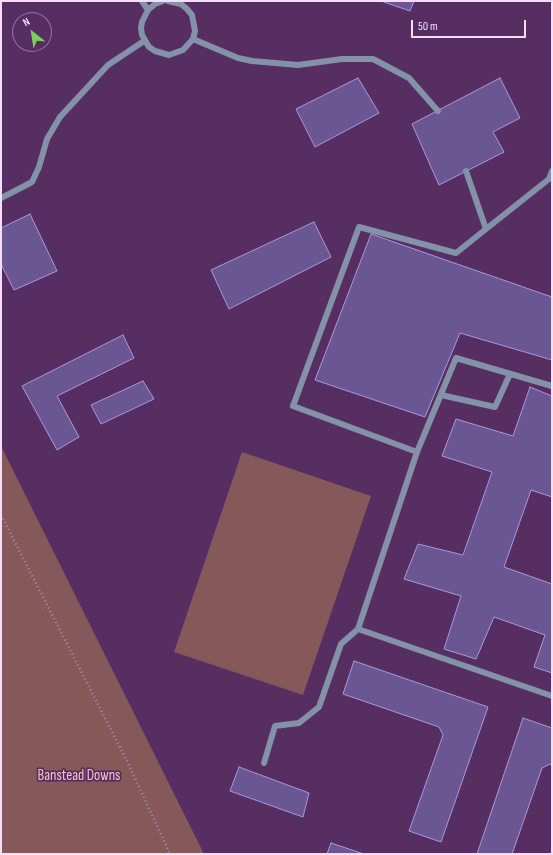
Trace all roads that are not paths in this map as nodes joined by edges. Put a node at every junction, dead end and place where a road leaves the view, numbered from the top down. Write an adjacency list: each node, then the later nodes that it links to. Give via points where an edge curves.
1 (142, 1): 4 (lane)
2 (163, 1): 4 (lane)
3 (168, 1): 5 (lane, via 181,4 192,16 195,23)
4 (148, 10): 6 (lane, via 142,22)
5 (193, 39): 6 (lane, via 183,50 169,55 155,51); 7 (lane, via 238,58 252,61 298,65 342,59 373,59 409,78)
6 (144, 41): 10 (lane, via 108,65 60,117 47,139 32,182)
7 (438, 111)
8 (466, 171): 11 (lane)
9 (552, 171): 11 (lane, via 549,179)
10 (1, 198)
11 (486, 229): 15 (lane, via 456,253 359,227 293,406)
12 (510, 374): 13 (lane); 14 (lane, via 495,407); 14 (lane, via 456,358)
13 (552, 386)
14 (441, 395): 15 (lane)
15 (417, 452): 16 (lane)
16 (358, 629): 17 (lane); 18 (lane, via 341,644 319,707 299,722 275,726)
17 (552, 696)
18 (264, 764)

